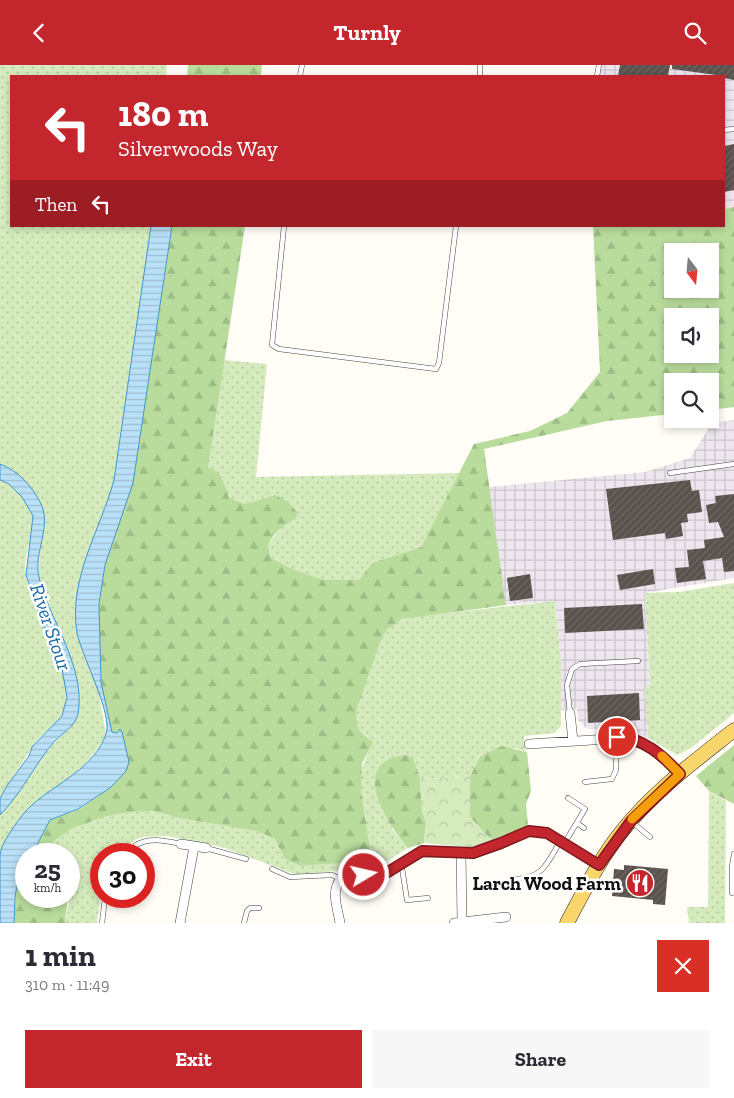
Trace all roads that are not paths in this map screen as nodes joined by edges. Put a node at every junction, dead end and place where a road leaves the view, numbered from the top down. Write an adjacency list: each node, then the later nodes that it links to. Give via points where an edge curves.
1 (284, 227): 2 (lane, via 272,345 279,349 436,369)
2 (456, 227)
3 (734, 464): 4 (lane)
4 (670, 473)
5 (638, 661): 6 (lane, via 580,664 572,669 567,685)
6 (570, 713): 9 (street)
7 (734, 730): 11 (main road)
8 (617, 737): 9 (street); 11 (street, via 639,741 656,751); 12 (lane, via 616,770 612,779)
9 (573, 741): 10 (street)
10 (529, 744)
11 (680, 774): 14 (main road)
12 (585, 781)
13 (568, 798): 15 (lane, via 585,809)
14 (631, 821): 17 (lane); 27 (main road)
15 (577, 823): 16 (lane); 19 (lane)
16 (584, 828)
17 (650, 837)
18 (146, 843): 20 (lane, via 162,840)
19 (562, 843): 23 (street, via 547,833 529,831 486,849); 27 (street); 30 (lane, via 533,878)
20 (181, 844): 21 (street)
21 (194, 847): 22 (street); 38 (street)
22 (206, 848): 25 (lane)
23 (461, 852): 26 (street, via 429,850 416,853); 36 (street)
24 (734, 854): 31 (lane)
25 (246, 859)
26 (399, 864): 29 (street, via 388,872); 32 (lane, via 407,901)
27 (599, 865): 41 (main road)
28 (272, 869): 29 (lane, via 290,877 332,875)
29 (341, 879): 40 (street, via 335,890)
30 (517, 879)
31 (732, 893)
32 (428, 898)
33 (104, 908): 37 (lane)
34 (259, 909): 39 (lane, via 250,908)
35 (506, 917): 36 (street)
36 (458, 922)
37 (102, 923)
38 (180, 923)
39 (244, 923)
40 (340, 923)
41 (567, 923)

